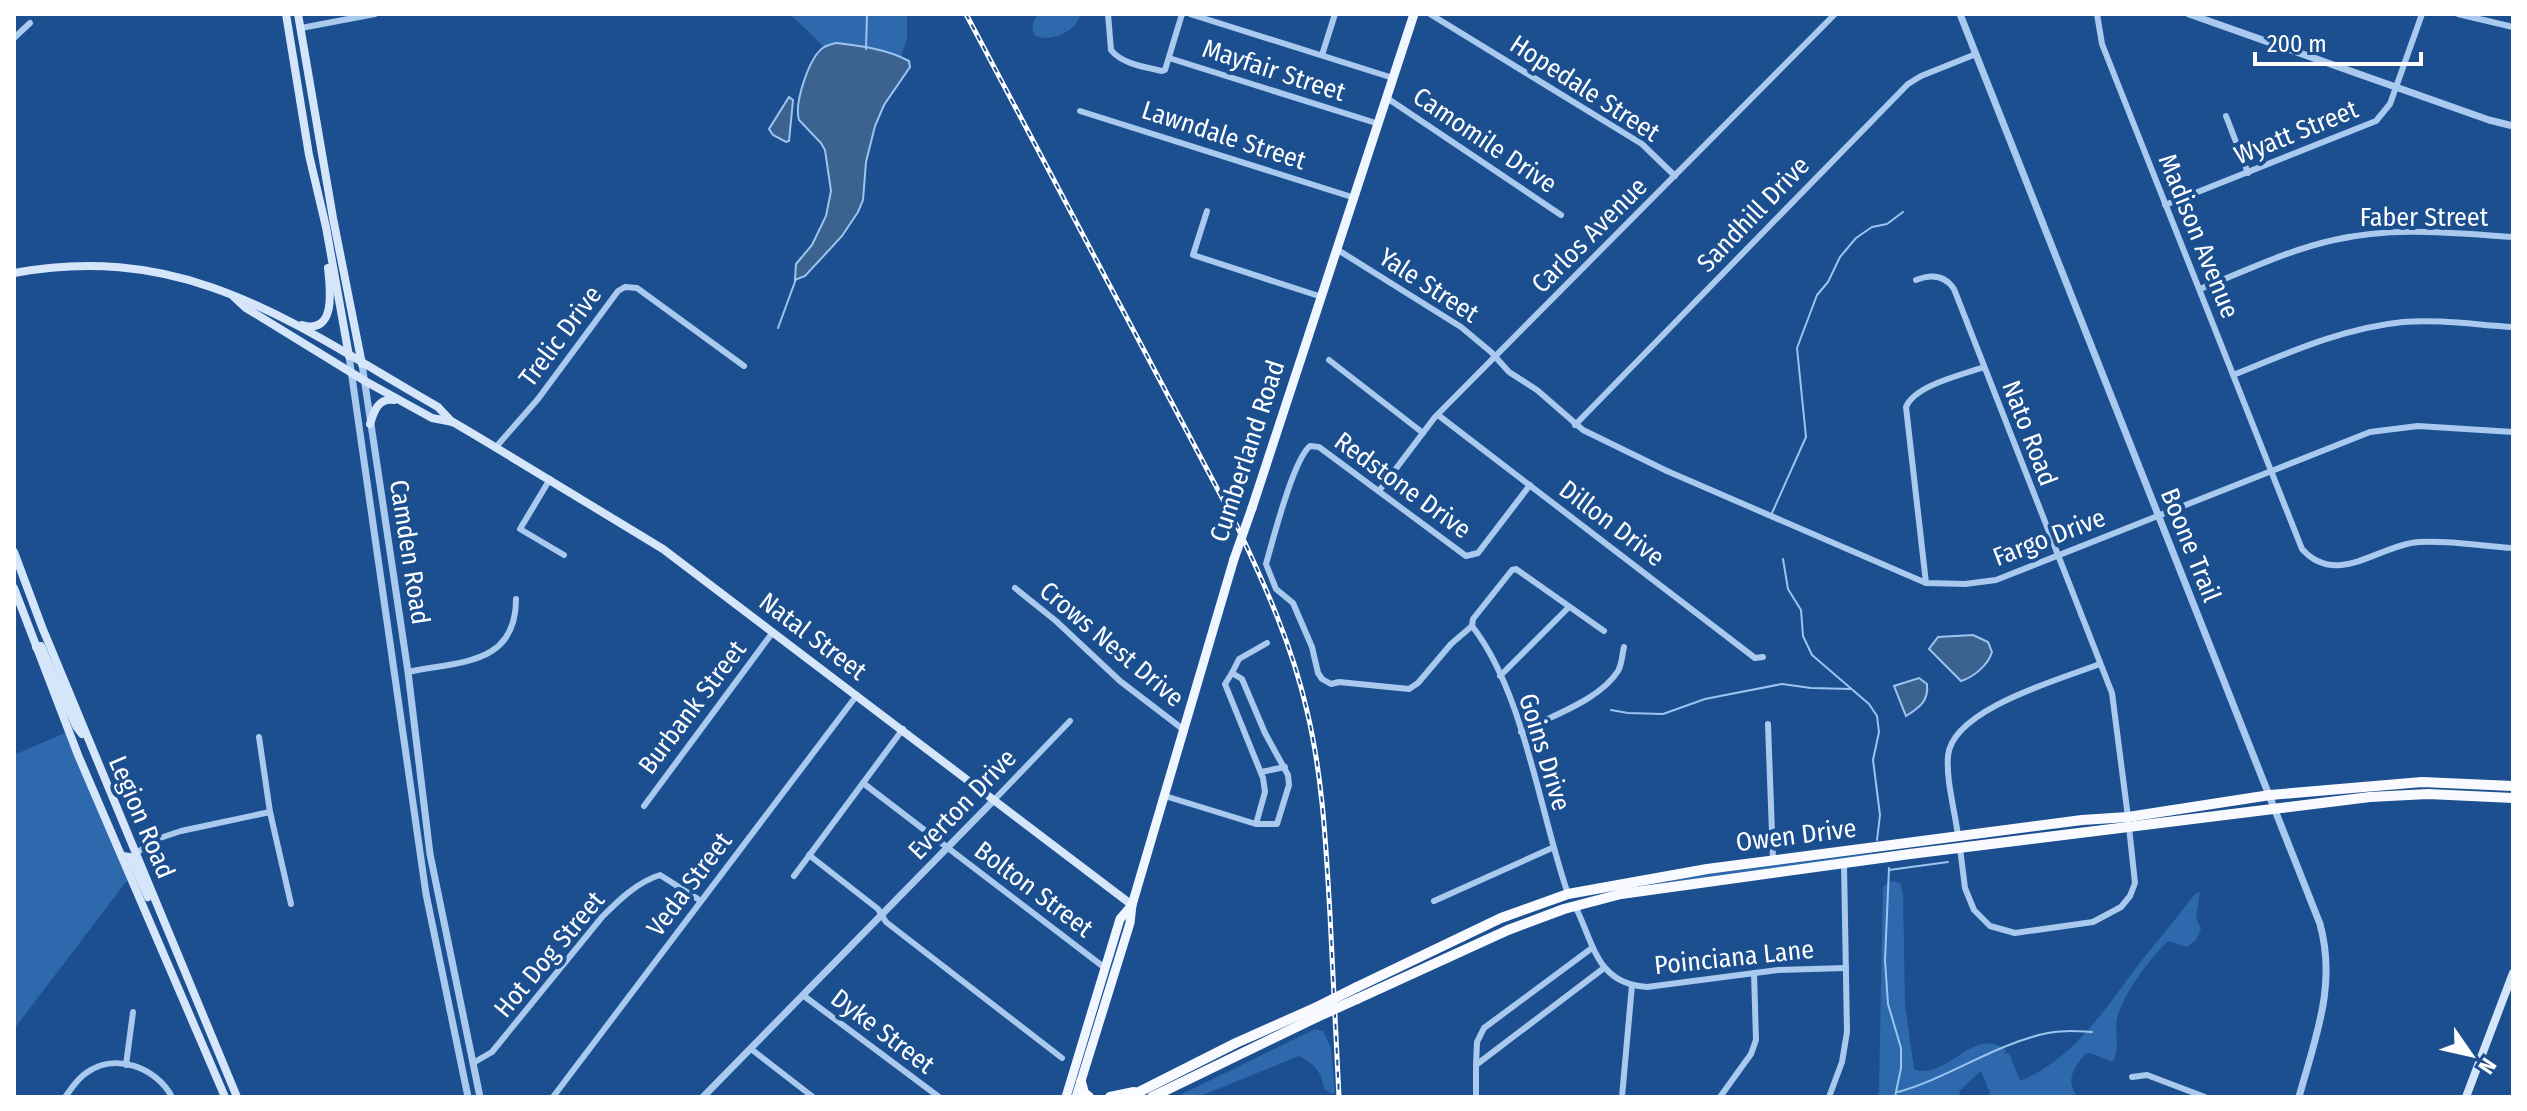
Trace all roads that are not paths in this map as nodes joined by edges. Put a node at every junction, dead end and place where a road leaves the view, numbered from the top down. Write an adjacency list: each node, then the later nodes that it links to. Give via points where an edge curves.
1 (286, 14): 36 (main road, Camden Road)
2 (298, 14): 18 (main road, Camden Road)
3 (375, 14): 18 (street)
4 (1108, 14): 22 (street, Mayfair Street, via 1111,50 1118,57 1162,71)
5 (1182, 14): 22 (street)
6 (1190, 14): 21 (street)
7 (1335, 14): 21 (street)
8 (1414, 14): 23 (main road, Cumberland Road)
9 (1430, 14): 31 (street, Hopedale Street, via 1642,144)
10 (1835, 14): 31 (street, Carlos Avenue)
11 (1960, 14): 20 (street, Boone Trail)
12 (2097, 14): 33 (street, Madison Avenue, via 2100,38)
13 (2189, 14): 24 (street)
14 (2422, 14): 24 (street, Wyatt Street)
15 (2458, 14): 17 (street)
16 (30, 23): 19 (street)
17 (2513, 27)
18 (301, 28): 49 (main road, Camden Road)
19 (14, 38)
20 (1976, 54): 59 (street, Sandhill Drive, via 1908,84); 67 (street, Boone Trail)
21 (1322, 55): 23 (street)
22 (1169, 58): 28 (street, Mayfair Street)
23 (1393, 78): 25 (main road, Cumberland Road)
24 (2396, 87): 29 (street); 30 (street, Wyatt Street, via 2376,121)
25 (1387, 98): 28 (main road, Cumberland Road); 35 (street, Camomile Drive)
26 (1080, 111): 32 (street, Lawndale Street)
27 (2226, 116): 30 (street)
28 (1379, 124): 32 (main road, Cumberland Road)
29 (2513, 126)
30 (2248, 173): 33 (street, Wyatt Street)
31 (1675, 176): 47 (street, Carlos Avenue)
32 (1355, 198): 38 (main road, Cumberland Road)
33 (2165, 205): 41 (street, Madison Avenue)
34 (1207, 211): 43 (street, via 1193,255)
35 (1561, 215)
36 (326, 227): 44 (main road, via 330,312 313,327); 46 (main road, Camden Road)
37 (2513, 237): 41 (street, Faber Street, via 2417,231 2350,237)
38 (1338, 250): 43 (main road, Cumberland Road); 47 (street, Yale Street, via 1461,327)
39 (14, 273): 42 (main road, via 87,265 130,267 189,279)
40 (1916, 280): 51 (street, Nato Road, via 1938,276 1951,285)
41 (2200, 289): 53 (street, Madison Avenue)
42 (234, 297): 44 (main road); 52 (main road, Natal Street)
43 (1322, 297): 94 (main road, Cumberland Road, bridge, via 1234,559)
44 (281, 316): 46 (main road, Natal Street)
45 (2513, 327): 53 (street, via 2424,321 2380,325 2333,336)
46 (349, 356): 49 (main road, Natal Street); 52 (street, Camden Road)
47 (1495, 358): 56 (street, Carlos Avenue); 59 (street, Fargo Drive)
48 (1329, 360): 61 (street)
49 (362, 364): 54 (street, Camden Road); 57 (main road, Natal Street, via 438,407)
50 (744, 366): 62 (street, Trelic Drive, via 637,288 625,287)
51 (1984, 367): 71 (street, Nato Road); 73 (street, via 1919,391 1906,407)
52 (352, 373): 54 (main road, Natal Street); 155 (street, Camden Road, via 426,894)
53 (2233, 375): 63 (street, Madison Avenue)
54 (365, 381): 55 (main road, Natal Street); 58 (street, Camden Road)
55 (401, 401): 57 (main road, Natal Street, via 432,418); 58 (main road, via 383,401)
56 (1438, 415): 61 (street, Carlos Avenue); 65 (street, Dillon Drive)
57 (453, 422): 62 (main road, Natal Street)
58 (370, 424): 87 (street, Camden Road)
59 (1575, 425): 73 (street, Fargo Drive, via 1667,471)
60 (2513, 432): 63 (street, Fargo Drive, via 2428,426 2384,429)
61 (1423, 433): 66 (street, Carlos Avenue)
62 (496, 447): 64 (main road, Natal Street)
63 (2270, 471): 67 (street, Fargo Drive); 68 (street, Madison Avenue, via 2298,542 2321,563 2351,565 2416,542)
64 (550, 479): 70 (street, via 520,529); 80 (main road, Natal Street, via 663,549)
65 (1530, 485): 66 (street, Redstone Drive, via 1478,553 1470,556); 85 (street, Dillon Drive, via 1755,658)
66 (1379, 491): 78 (street, Redstone Drive, via 1319,447 1310,446 1297,467 1276,530 1266,564 1276,589 1293,603 1322,679 1409,689)
67 (2158, 515): 71 (street, Fargo Drive); 102 (street, Boone Trail)
68 (2513, 548)
69 (14, 552): 81 (main road, Legion Road)
70 (564, 555)
71 (2057, 557): 73 (street, Fargo Drive, via 1996,580); 86 (street, Nato Road)
72 (14, 576): 81 (main road, via 37,635)
73 (1926, 583)
74 (14, 588): 83 (main road, Legion Road)
75 (1015, 588): 94 (street, Crows Nest Drive)
76 (516, 599): 87 (street, via 514,624 503,645 466,661)
77 (1568, 608): 78 (street, via 1516,569); 79 (street); 89 (street)
78 (1472, 626): 89 (street, Goins Drive)
79 (1604, 631)
80 (773, 632): 90 (main road, Natal Street); 106 (street, Burbank Street)
81 (45, 635): 97 (main road, Legion Road)
82 (1267, 643): 88 (street, via 1239,659)
83 (36, 647): 97 (main road, via 41,646 76,726); 118 (main road, Legion Road)
84 (1624, 647): 95 (street, via 1621,664 1609,680 1577,705)
85 (1763, 657)
86 (2100, 664): 109 (street, Nato Road, via 2112,693); 112 (street, via 1993,706 1958,734 1948,762)
87 (408, 672): 145 (street, Camden Road, via 430,854)
88 (1232, 673): 98 (street, via 1242,679); 99 (street, via 1225,684)
89 (1500, 676): 95 (street, Goins Drive)
90 (857, 695): 93 (main road, Natal Street); 125 (street, Veda Street)
91 (1070, 721): 105 (street, Everton Drive)
92 (1768, 724): 120 (street)
93 (903, 729): 100 (street); 105 (main road, Natal Street)
94 (1184, 730): 103 (main road, Cumberland Road)
95 (1521, 732): 114 (street, Goins Drive)
96 (259, 737): 108 (street)
97 (90, 744): 116 (main road, Legion Road)
98 (1285, 767): 99 (street); 110 (street, via 1289,785 1277,824)
99 (1261, 772): 110 (street, via 1265,792)
100 (863, 783): 113 (street, Bolton Street); 117 (street)
101 (2513, 786): 102 (highway, Owen Drive, via 2422,782)
102 (2270, 795): 107 (street, Boone Trail); 109 (highway, Owen Drive)
103 (1165, 796): 110 (street); 128 (main road, Cumberland Road)
104 (2513, 798): 107 (highway, Owen Drive, via 2398,795)
105 (995, 799): 113 (street, Everton Drive); 128 (main road, Natal Street)
106 (644, 806)
107 (2276, 808): 109 (highway, Owen Drive); 171 (street, Boone Trail, via 2327,955 2326,995)
108 (270, 812): 116 (street, via 181,831); 127 (street)
109 (2128, 822): 111 (highway, Owen Drive); 115 (highway, Owen Drive); 115 (street, Nato Road, via 2135,883 2121,907 2093,922 2015,933 1990,926 1974,910 1965,888)
110 (1256, 824)
111 (2009, 829): 112 (highway, Owen Drive); 115 (highway, via 2003,837 1967,841)
112 (1958, 836): 119 (highway, via 1954,843); 120 (highway, Owen Drive)
113 (947, 847): 130 (street, Everton Drive); 134 (street, Bolton Street)
114 (1552, 848): 124 (street, Goins Drive); 126 (street)
115 (1960, 848): 119 (highway, Owen Drive)
116 (136, 853): 132 (main road, Legion Road)
117 (809, 855): 122 (street); 130 (street)
118 (122, 856): 132 (main road, via 130,857); 151 (main road, Legion Road)
119 (1894, 857): 121 (highway, Owen Drive)
120 (1773, 860): 123 (highway, Owen Drive)
121 (1844, 864): 129 (highway, Owen Drive, via 1661,887); 136 (street)
122 (794, 876)
123 (1634, 882): 124 (highway, Owen Drive); 129 (highway, via 1629,888 1583,898)
124 (1568, 894): 131 (highway, via 1563,905 1518,920); 140 (highway, Owen Drive, via 1501,918)
125 (701, 901): 145 (street, Hot Dog Street, via 660,875 620,899 492,1052); 157 (street, Veda Street)
126 (1434, 901)
127 (291, 904)
128 (1132, 905): 134 (main road, Cumberland Road, via 1120,919); 149 (main road, Cumberland Road)
129 (1575, 906): 131 (highway, Owen Drive); 133 (street, Poinciana Lane)
130 (882, 915): 141 (street, Everton Drive); 144 (street)
131 (1509, 929): 140 (highway, Owen Drive)
132 (171, 939): 151 (main road, Legion Road)
133 (1592, 948): 135 (street, Poinciana Lane); 147 (street, via 1484,1028)
134 (1105, 968): 161 (main road, Cumberland Road)
135 (1604, 968): 139 (street, Poinciana Lane); 147 (street)
136 (1846, 968): 137 (street, Poinciana Lane); 169 (street, via 1845,1048)
137 (1754, 973): 139 (street, Poinciana Lane); 168 (street, via 1756,1040)
138 (2513, 973): 172 (main road)
139 (1632, 985): 167 (street)
140 (1357, 993): 150 (highway, Owen Drive, bridge)
141 (804, 996): 143 (street, Everton Drive); 160 (street, Dyke Street)
142 (133, 1012): 146 (street)
143 (751, 1049): 158 (street, Everton Drive); 159 (street)
144 (1062, 1058)
145 (473, 1063): 156 (street, Camden Road)
146 (126, 1065): 152 (street, via 91,1070); 153 (street, via 152,1073)
147 (1476, 1065): 166 (street)
148 (2132, 1077): 170 (street, via 2147,1075)
149 (1081, 1082): 162 (main road, Cumberland Road); 163 (highway)
150 (1148, 1093): 164 (highway); 165 (highway, Owen Drive)
151 (227, 1095): 154 (main road, Legion Road)
152 (65, 1097)
153 (172, 1097)
154 (237, 1097)
155 (468, 1097)
156 (480, 1097)
157 (553, 1097)
158 (703, 1097)
159 (813, 1097)
160 (939, 1097)
161 (1066, 1097)
162 (1076, 1097)
163 (1089, 1097)
164 (1110, 1097)
165 (1129, 1097)
166 (1476, 1097)
167 (1622, 1097)
168 (1720, 1097)
169 (1829, 1097)
170 (2205, 1097)
171 (2299, 1097)
172 (2466, 1097)

